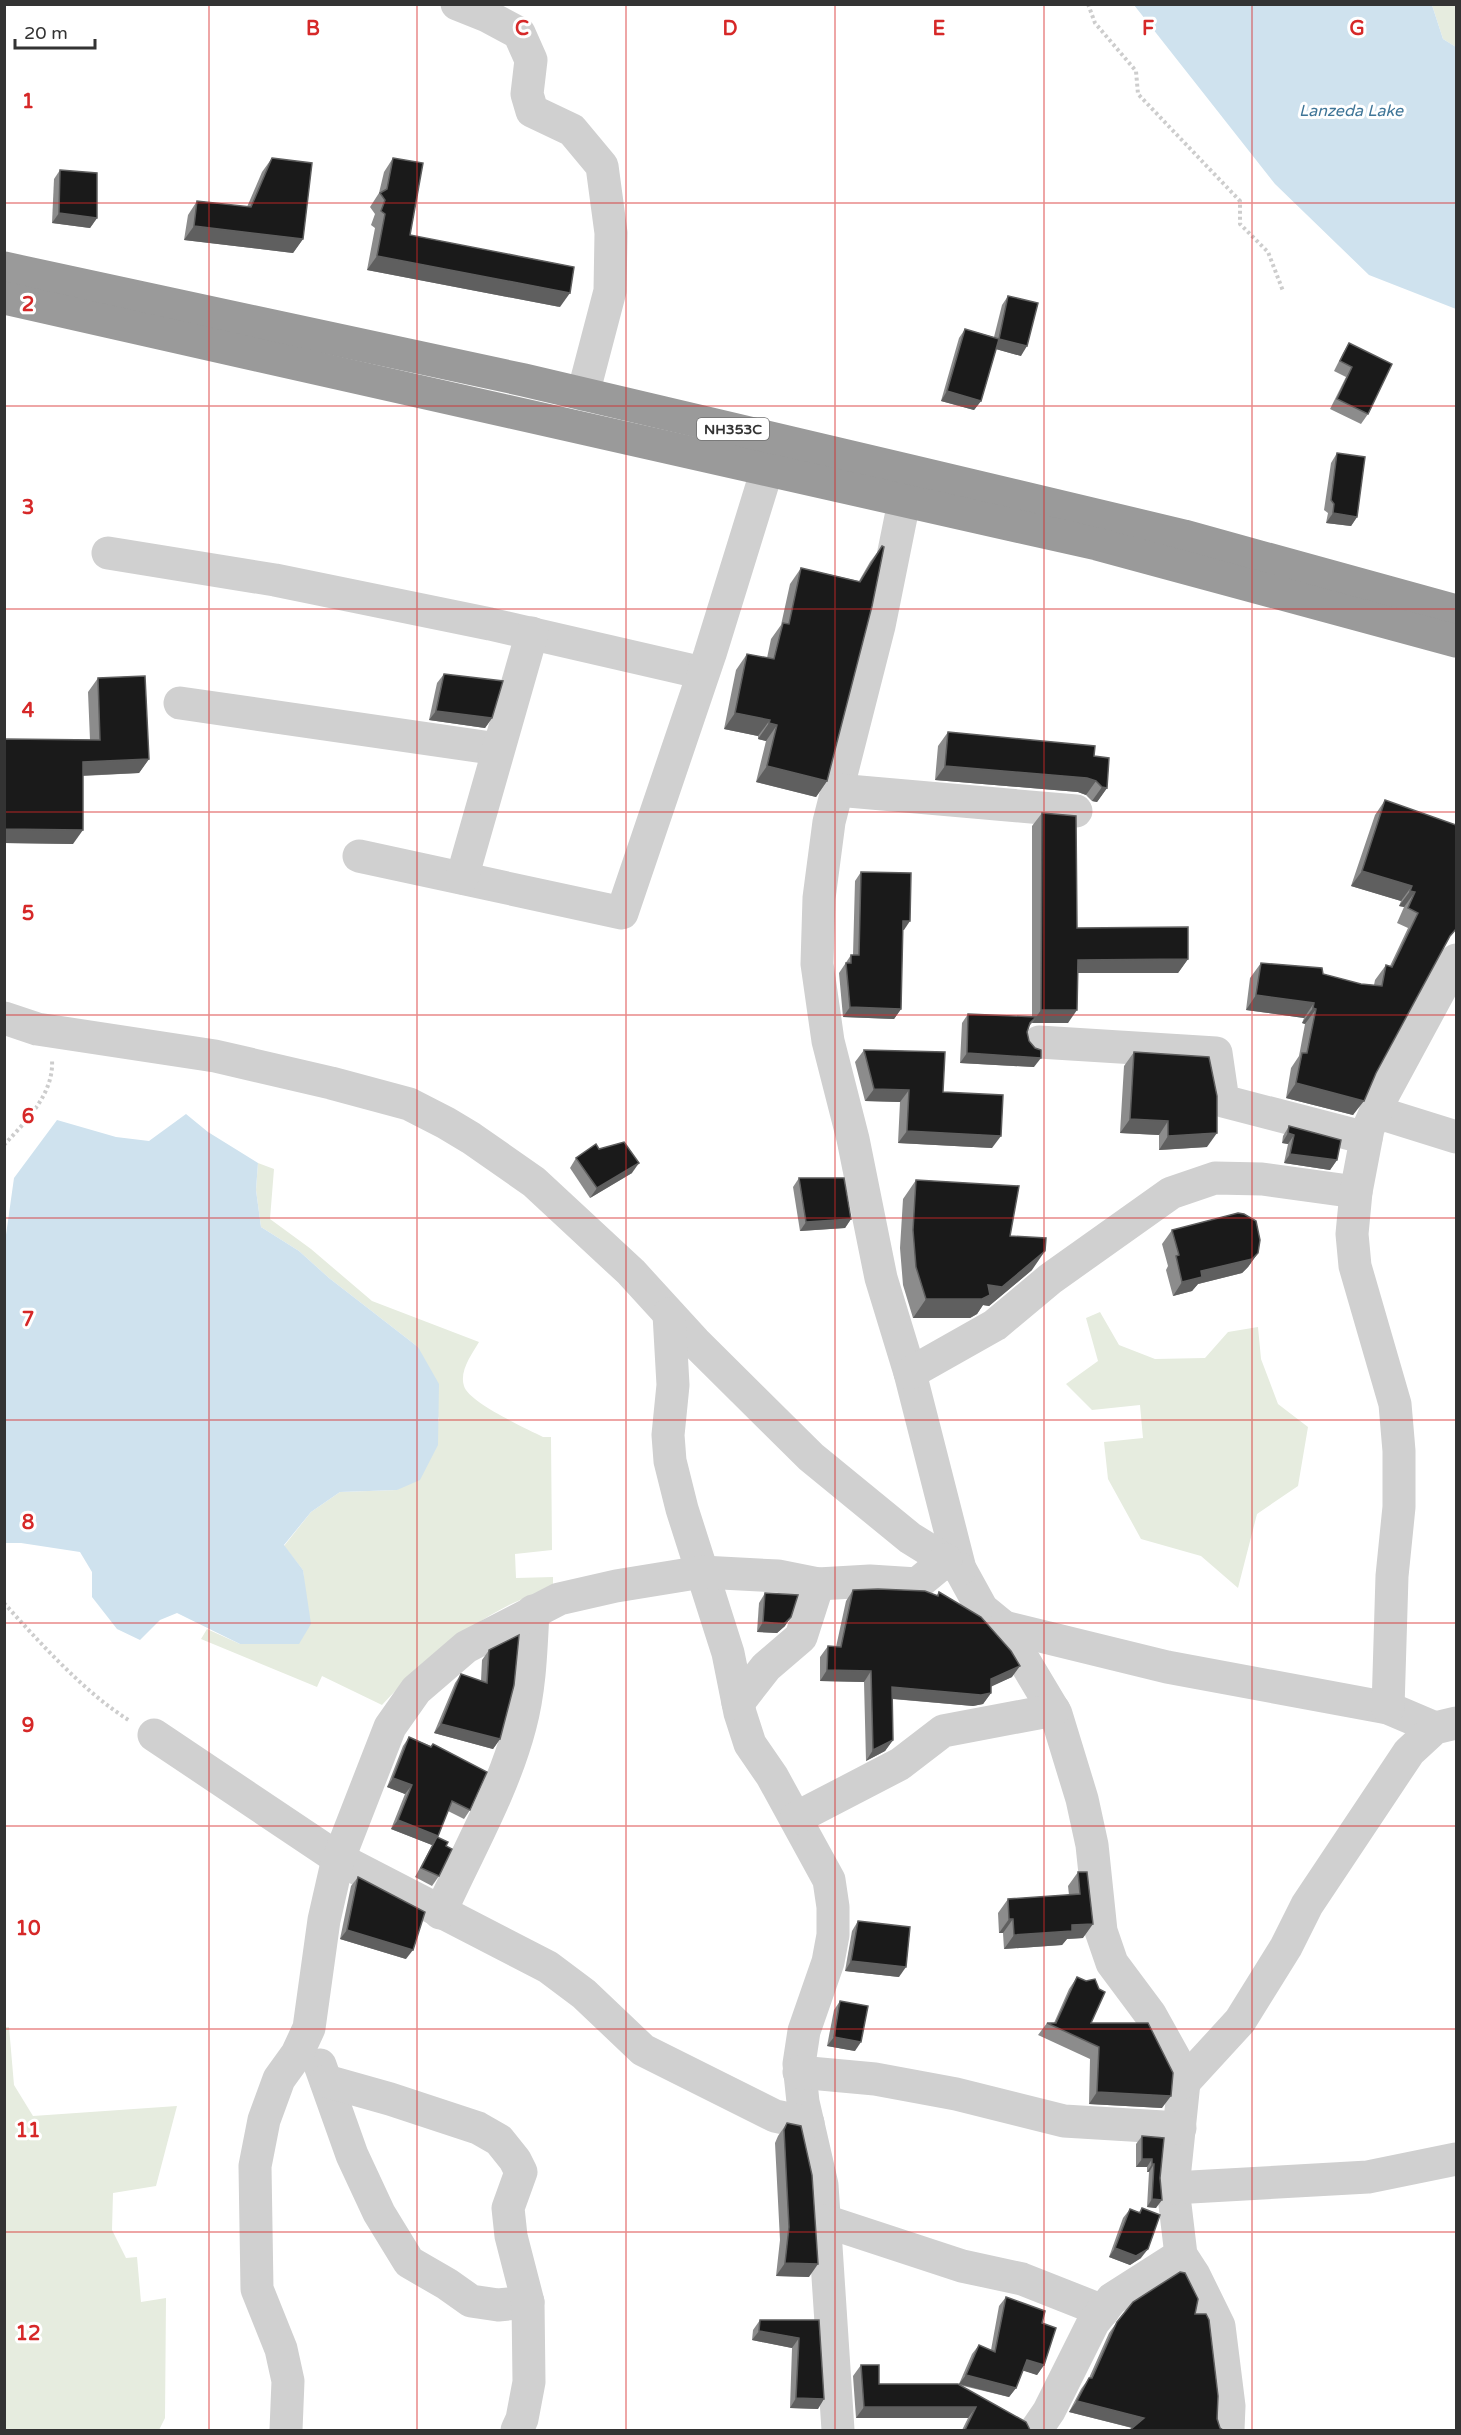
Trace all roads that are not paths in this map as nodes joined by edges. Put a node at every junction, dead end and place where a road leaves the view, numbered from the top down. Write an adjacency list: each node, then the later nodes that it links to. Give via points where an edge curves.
1 (457, 4): 4 (street, via 519,33 531,60 527,94 532,111 572,130 602,166 611,233 610,291)
2 (4, 268): 4 (highway, NH353C)
3 (4, 298): 5 (highway, NH353C)
4 (583, 394): 5 (highway, NH353C)
5 (772, 455): 6 (highway, NH353C); 11 (street)
6 (907, 486): 8 (highway, NH353C, via 1184,536); 10 (highway, NH353C, via 1097,544); 14 (street, via 879,626)
7 (108, 553): 9 (street, via 275,580)
8 (1456, 610)
9 (532, 633): 11 (street); 13 (street)
10 (1456, 640)
11 (703, 673): 17 (street, via 622,913)
12 (180, 703): 13 (street)
13 (498, 749): 17 (street)
14 (837, 790): 15 (street); 25 (street, via 819,898 817,964 828,1041 853,1138 881,1278)
15 (1076, 811)
16 (359, 856): 17 (street)
17 (462, 878)
18 (1456, 960): 21 (street)
19 (4, 1018): 24 (street, via 50,1031 215,1056 410,1104 471,1138 534,1182 631,1272)
20 (1039, 1042): 21 (street, via 1216,1053 1223,1101)
21 (1371, 1125): 22 (street); 23 (street)
22 (1456, 1137)
23 (1356, 1192): 25 (street, via 1262,1179 1215,1178 1171,1193 1050,1279 995,1325); 32 (street, via 1352,1234 1355,1266 1395,1404 1399,1451)
24 (669, 1314): 26 (street, via 811,1457 910,1538); 27 (street, via 673,1385 668,1435 670,1461)
25 (910, 1373): 26 (street)
26 (953, 1565): 28 (street, via 917,1584); 30 (street, via 982,1609)
27 (702, 1572): 28 (street, via 778,1576); 29 (street, via 582,1593); 31 (street, via 728,1653)
28 (818, 1584): 31 (street, via 801,1637 766,1667)
29 (533, 1611): 37 (street, via 466,1647 416,1690 390,1727); 38 (street, via 530,1676 521,1725 498,1791)
30 (1004, 1627): 32 (street, via 1167,1667); 33 (street)
31 (738, 1703): 36 (street, via 750,1744)
32 (1388, 1708): 34 (street)
33 (1054, 1710): 36 (street, via 943,1731 900,1764); 42 (street, via 1092,1845 1104,1942 1112,1963 1150,2014)
34 (1446, 1725): 42 (street, via 1409,1752 1307,1905 1240,2021)
35 (154, 1735): 37 (street)
36 (796, 1818): 40 (street, via 829,1880 833,1907 828,1962 804,2031)
37 (339, 1859): 38 (street); 39 (street, via 324,1920 309,2028)
38 (440, 1913): 43 (street, via 548,1967 584,1994 643,2050 775,2116)
39 (302, 2044): 41 (street, via 316,2057); 51 (street, via 279,2079 264,2120 255,2166 257,2289 281,2349 288,2381)
40 (799, 2072): 43 (street); 44 (street, via 875,2079 1064,2121)
41 (326, 2081): 49 (street, via 379,2213 409,2262 471,2301 498,2305); 49 (street, via 478,2128 499,2140 521,2172 508,2208)
42 (1184, 2082): 44 (street)
43 (808, 2123): 47 (street, via 822,2185)
44 (1180, 2128): 46 (street)
45 (1456, 2159): 46 (street, via 1368,2176)
46 (1173, 2188): 48 (street)
47 (825, 2220): 50 (street, via 962,2266 1022,2279); 53 (street)
48 (1180, 2254): 50 (street, via 1112,2299); 55 (street, via 1219,2325 1229,2406)
49 (528, 2302): 52 (street, via 529,2382)
50 (1103, 2311): 54 (street)
51 (286, 2430)
52 (517, 2430)
53 (838, 2430)
54 (1036, 2430)
55 (1228, 2430)

